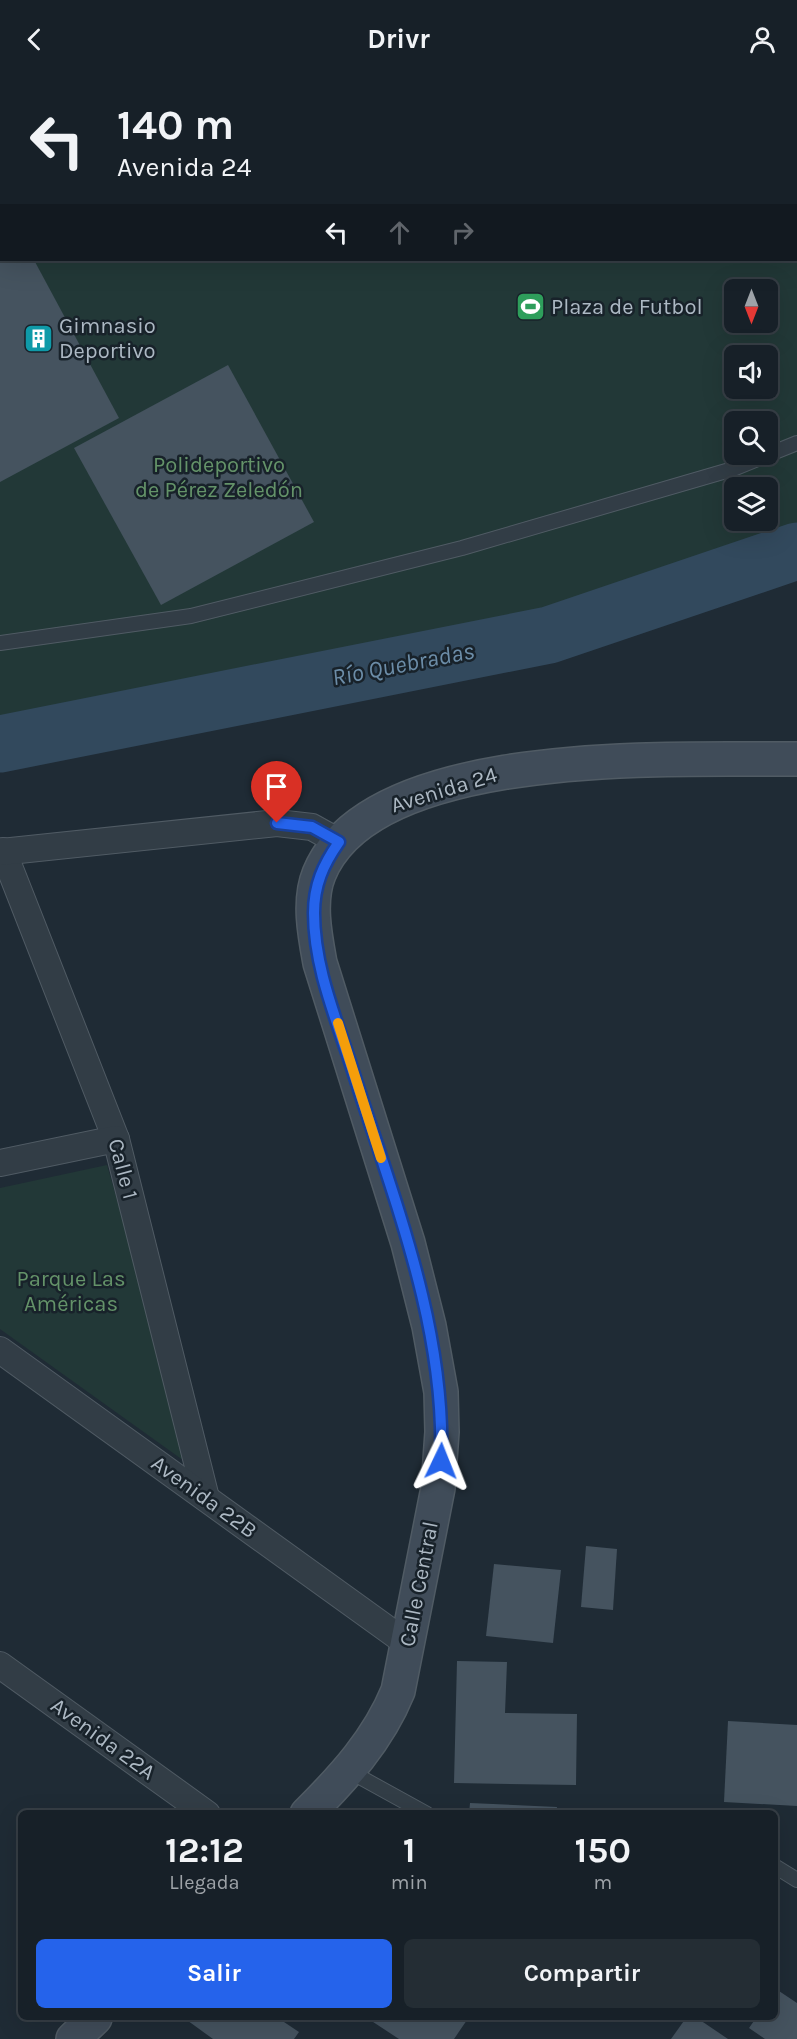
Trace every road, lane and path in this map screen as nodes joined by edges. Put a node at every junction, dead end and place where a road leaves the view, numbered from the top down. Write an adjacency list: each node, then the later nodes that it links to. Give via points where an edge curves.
1 (797, 443): 2 (lane, via 733,469 462,548 191,616)
2 (0, 643)
3 (797, 759): 4 (main road, Avenida 24, via 549,766 482,775 381,810)
4 (339, 842): 5 (street, via 312,827 277,823); 10 (main road, Calle Central, via 318,875 315,893 320,963 408,1243 441,1392 438,1488)
5 (2, 851): 6 (street, Calle 1)
6 (116, 1139): 7 (street); 9 (street, Calle 1)
7 (0, 1163)
8 (0, 1350): 9 (street, Avenida 22B)
9 (206, 1498): 10 (street, Avenida 22B)
10 (408, 1644): 12 (main road, Calle Central, via 390,1711)
11 (0, 1665): 13 (street, Avenida 22A)
12 (349, 1771): 14 (main road, Calle Central); 15 (lane)
13 (201, 1810)
14 (311, 1810)
15 (420, 1810)
16 (778, 1868): 17 (lane)
17 (797, 1880)
18 (93, 2020): 19 (main road)
19 (74, 2039)

